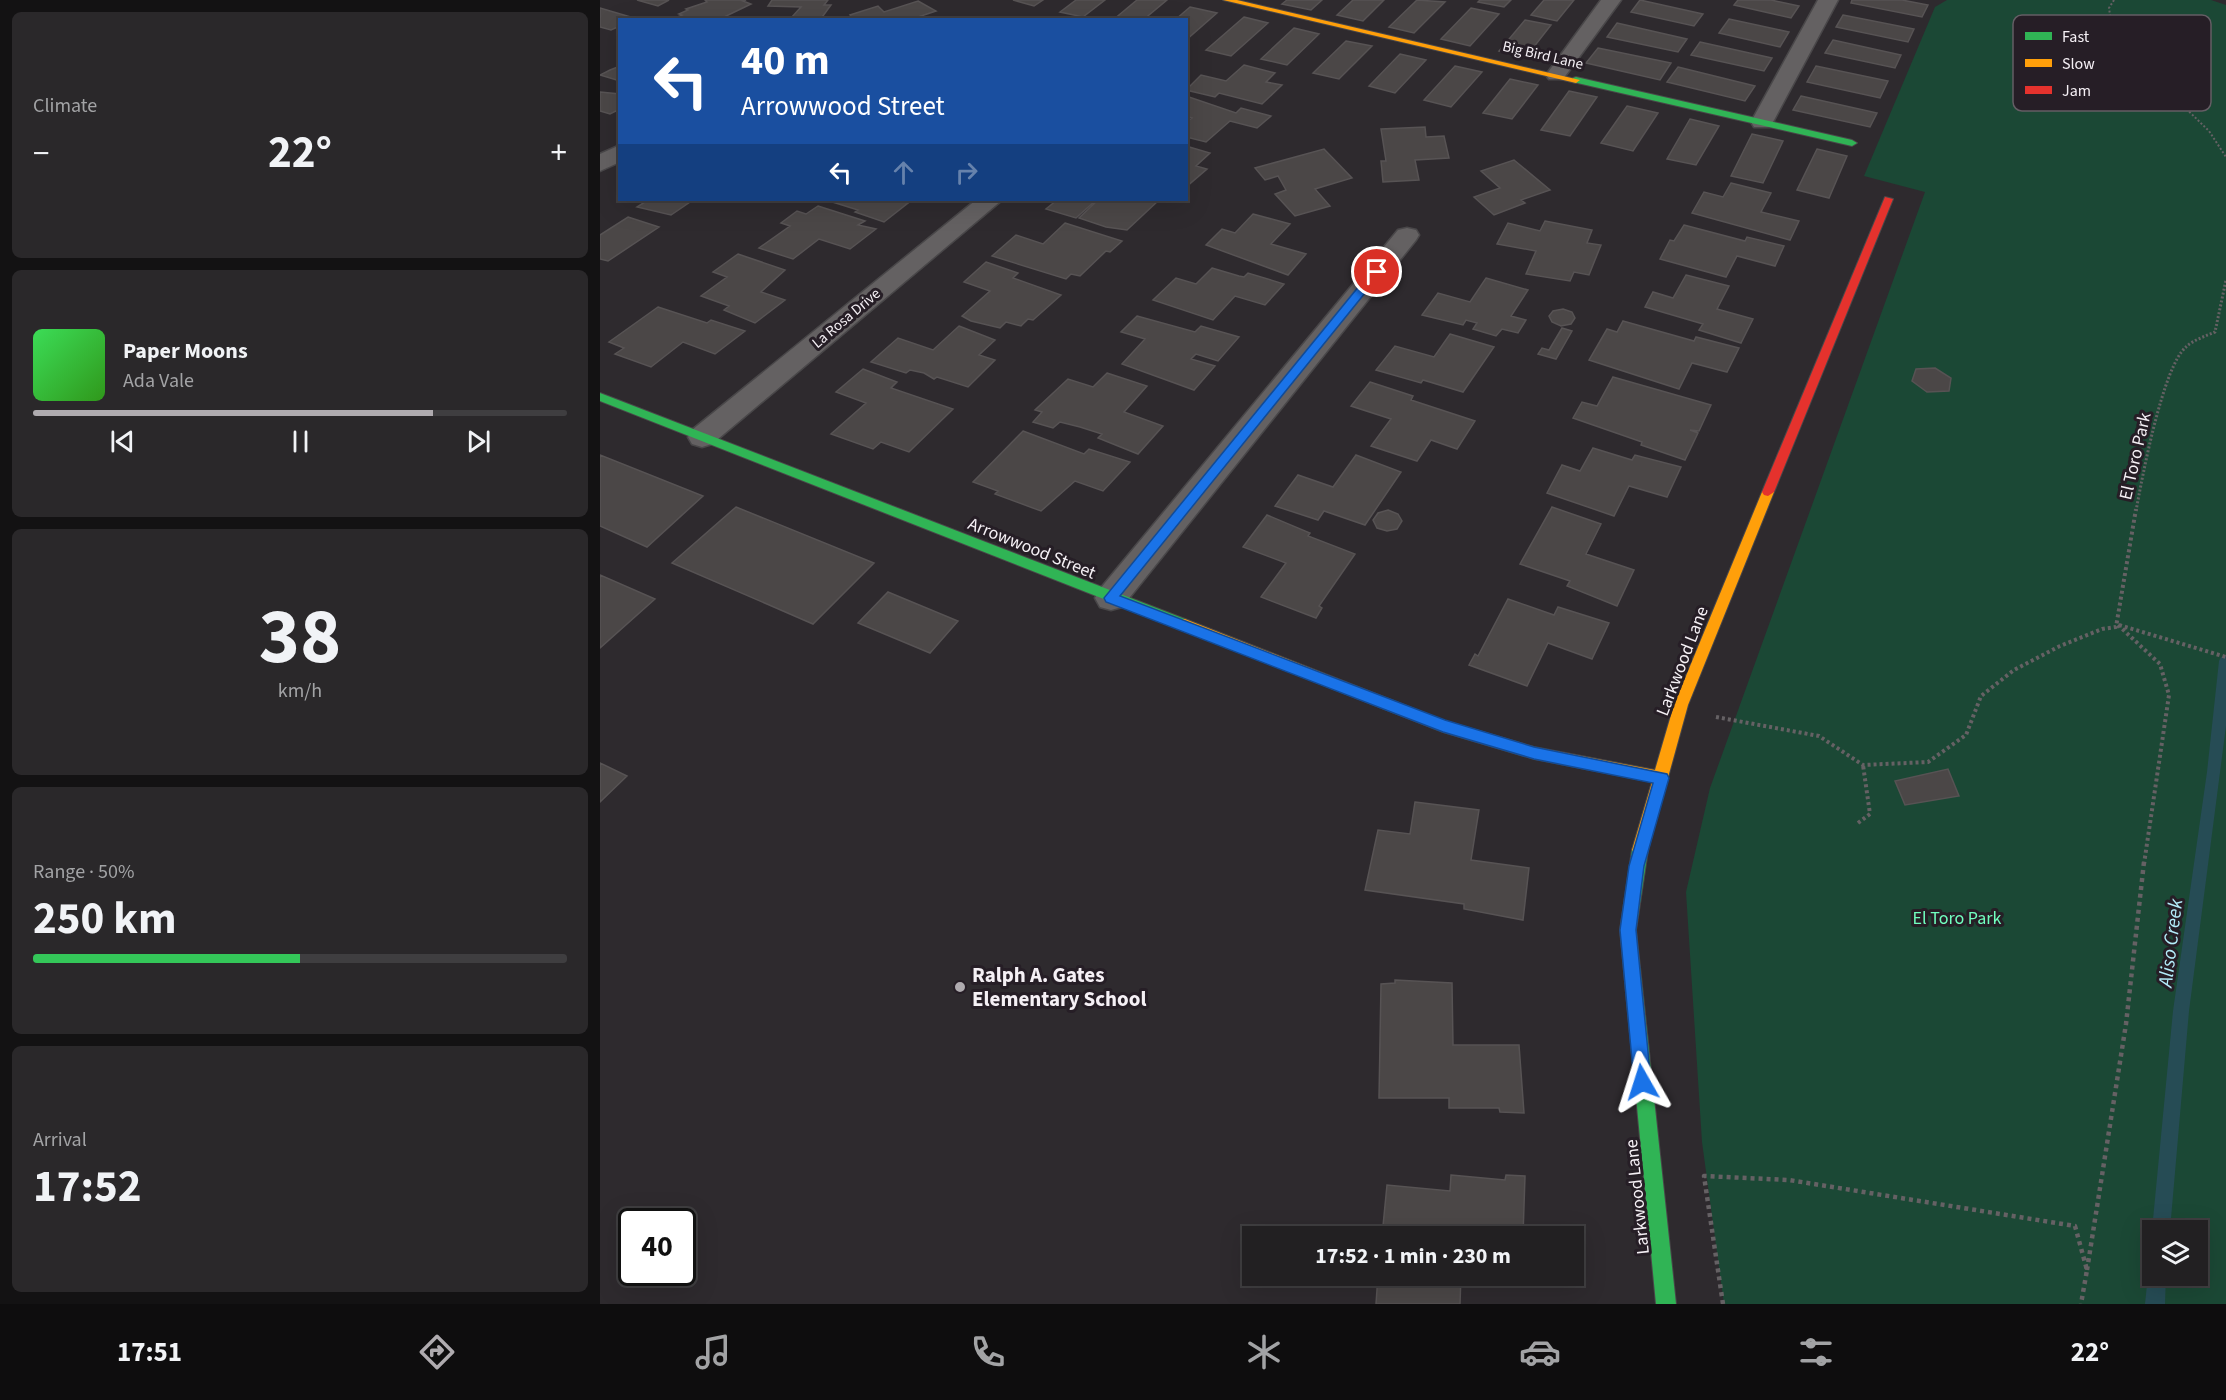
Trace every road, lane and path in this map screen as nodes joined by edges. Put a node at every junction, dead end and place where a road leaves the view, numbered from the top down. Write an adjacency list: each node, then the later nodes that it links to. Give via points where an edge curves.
1 (1227, 0): 6 (street, Big Bird Lane)
2 (1611, 0): 6 (street)
3 (1827, 0): 8 (street)
4 (2114, 0): 5 (path)
5 (2110, 15)
6 (1556, 75): 8 (street, Big Bird Lane)
7 (2189, 111): 11 (path)
8 (1762, 122): 9 (street, Big Bird Lane)
9 (1852, 143)
10 (618, 153): 12 (street)
11 (2226, 157)
12 (600, 164)
13 (1888, 199): 22 (street, Larkwood Lane)
14 (989, 201): 18 (street, La Rosa Drive)
15 (1407, 235): 19 (street)
16 (2226, 280): 20 (path, El Toro Park, via 2215,332 2185,347 2168,381 2145,458)
17 (600, 397): 18 (street, Arrowwood Street)
18 (702, 437): 19 (street, Arrowwood Street)
19 (1111, 598): 24 (street, Arrowwood Street, via 1443,726 1534,753)
20 (2118, 625): 21 (path); 23 (path, via 2060,646 2014,670 1981,696 1966,735 1928,762); 26 (path, via 2160,664 2169,695 2140,891 2126,1024)
21 (2226, 657)
22 (1681, 705): 23 (path, via 1721,718 1819,736); 24 (street, Larkwood Lane)
23 (1863, 765): 25 (path, via 1870,814)
24 (1662, 778): 27 (street, Larkwood Lane, via 1636,866 1628,930)
25 (1858, 823)
26 (2087, 1270): 28 (path, via 2075,1226 1789,1180 1704,1176); 29 (path)
27 (1666, 1304)
28 (1723, 1304)
29 (2081, 1304)

